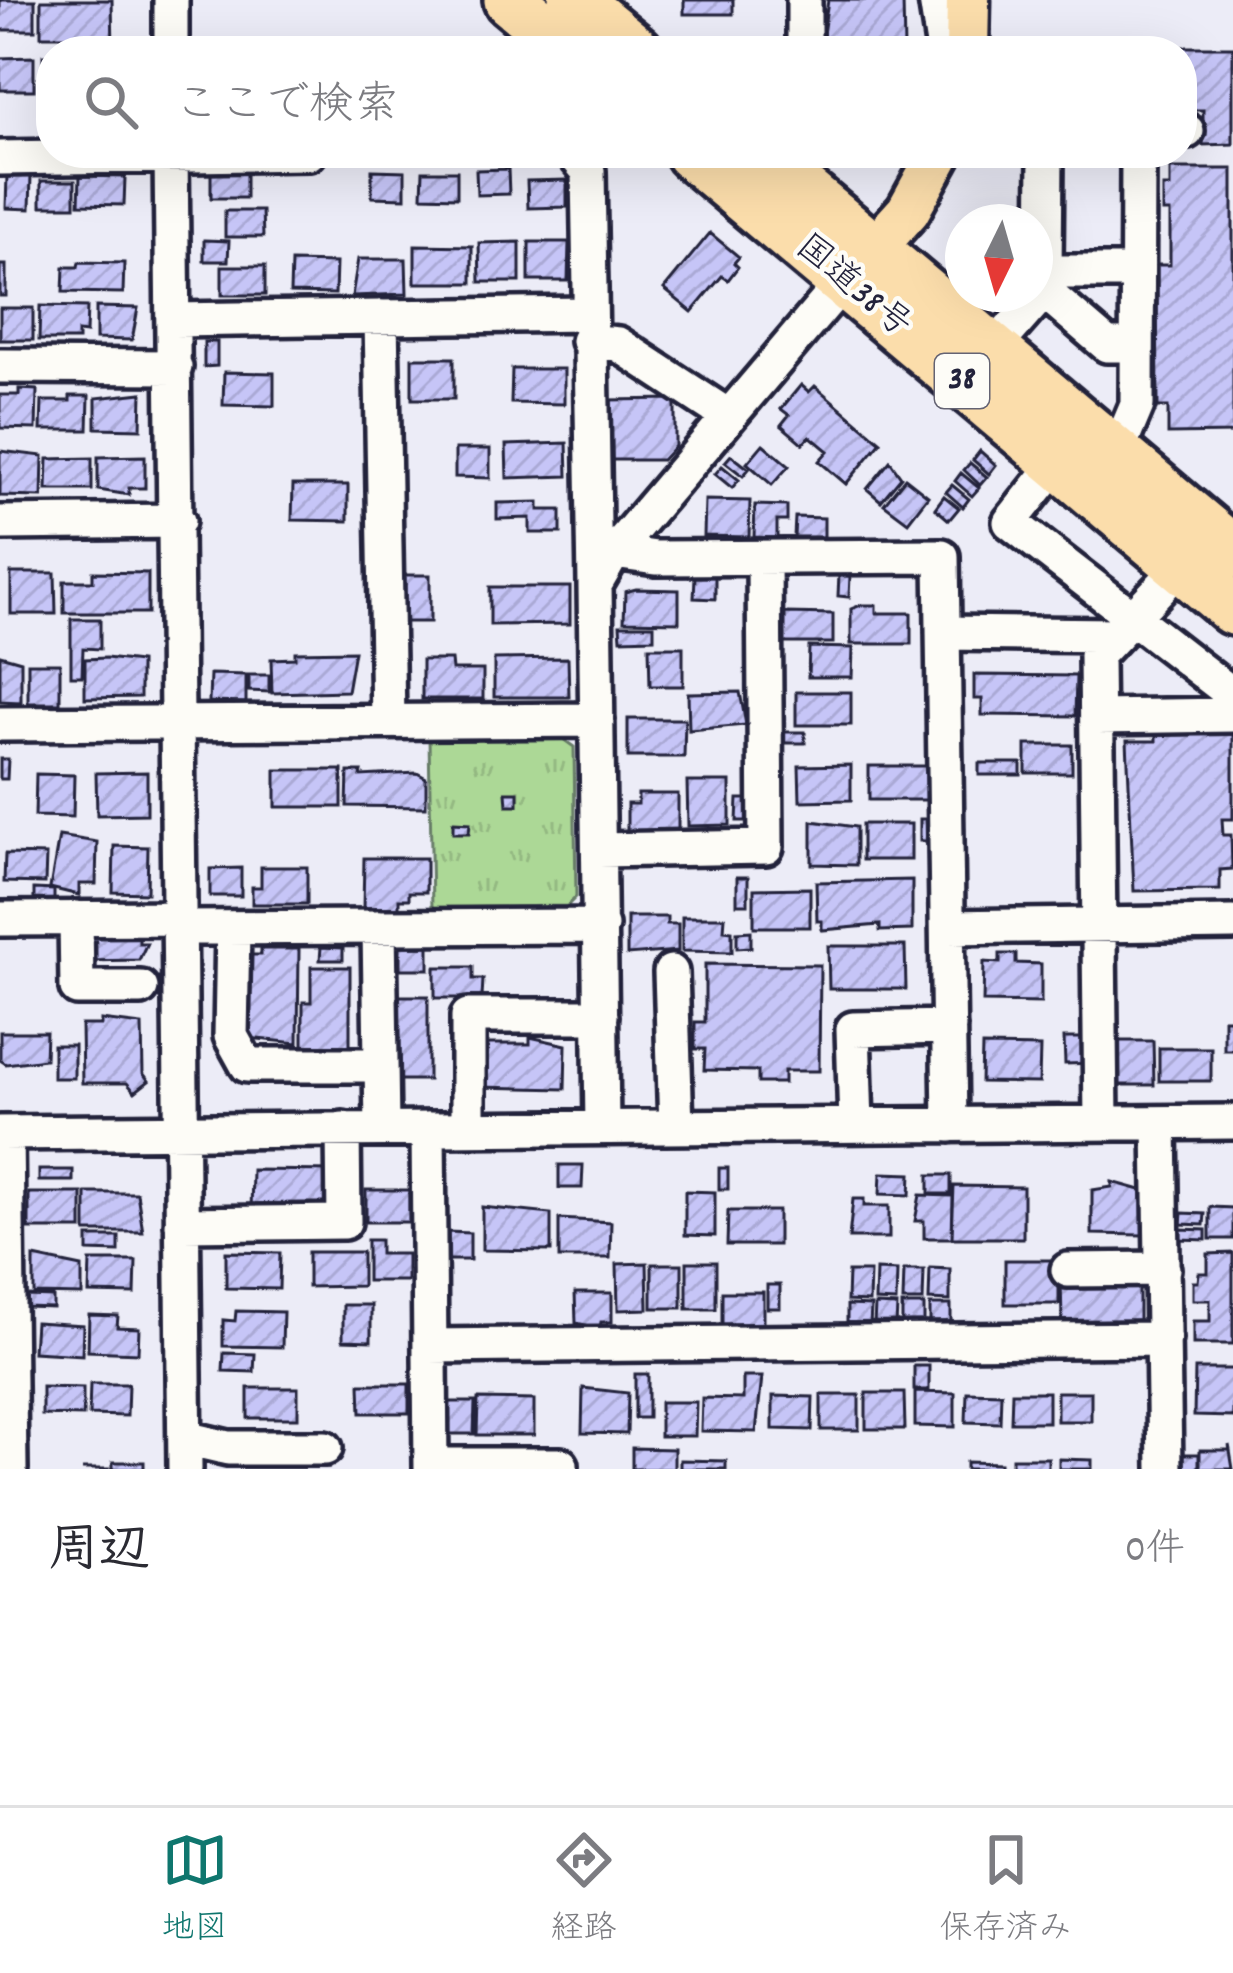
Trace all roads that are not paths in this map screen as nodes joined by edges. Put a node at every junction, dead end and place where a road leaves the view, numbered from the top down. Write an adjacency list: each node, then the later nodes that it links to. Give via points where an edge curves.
1 (171, 0): 6 (street)
2 (510, 0): 7 (highway)
3 (574, 0): 8 (highway)
4 (804, 0): 9 (street)
5 (961, 1): 10 (street); 11 (main road)
6 (171, 36)
7 (553, 36)
8 (618, 36)
9 (804, 36)
10 (949, 36)
11 (965, 36)
12 (36, 157): 13 (street)
13 (0, 158)
14 (171, 168): 28 (street)
15 (586, 168): 29 (street)
16 (714, 168): 22 (highway, 国道38号 / 38)
17 (772, 168): 22 (highway, 国道38号 / 38)
18 (932, 168): 22 (main road, via 908,211)
19 (1046, 168): 21 (street)
20 (1138, 168): 23 (street)
21 (1046, 204)
22 (859, 265): 31 (highway, 国道38号 / 38); 34 (street); 35 (highway, 国道38号 / 38)
23 (1137, 272): 24 (street); 30 (street)
24 (1053, 281)
25 (1053, 290): 30 (street, via 1107,345)
26 (1022, 312): 31 (street)
27 (381, 317): 28 (street); 29 (street); 50 (street)
28 (174, 320): 33 (street)
29 (587, 328): 34 (street); 42 (street)
30 (1137, 345): 35 (street, via 1137,404)
31 (993, 349): 35 (highway, 国道38号 / 38)
32 (0, 366): 33 (street)
33 (175, 367): 36 (street)
34 (728, 416): 38 (street)
35 (1089, 470): 39 (highway, 国道38号 / 38); 41 (highway, 国道38号 / 38); 44 (street, via 1010,522)
36 (178, 521): 37 (street); 51 (street)
37 (0, 523)
38 (614, 552): 40 (street); 42 (street)
39 (1233, 552)
40 (764, 559): 45 (street, via 942,556); 53 (street, via 766,847)
41 (1181, 566): 43 (highway, 国道38号 / 38); 44 (street)
42 (595, 585): 49 (street)
43 (1233, 609)
44 (1124, 627): 45 (street); 46 (street); 48 (street, via 1096,656)
45 (943, 633): 61 (street)
46 (1232, 696): 47 (street)
47 (1233, 715): 48 (street)
48 (1097, 717): 58 (street)
49 (597, 720): 50 (street); 53 (street)
50 (388, 721): 51 (street)
51 (181, 723): 52 (street); 56 (street)
52 (0, 724)
53 (599, 850): 59 (street)
54 (76, 918): 55 (street); 56 (street); 64 (street, via 77,988)
55 (0, 919)
56 (181, 923): 62 (street); 79 (street)
57 (1233, 923): 58 (street)
58 (1098, 925): 61 (street); 69 (street)
59 (601, 926): 60 (street); 65 (street)
60 (379, 927): 62 (street); 67 (street)
61 (948, 927): 66 (street)
62 (233, 928): 67 (street, via 231,1036 247,1065)
63 (670, 973): 74 (street)
64 (141, 988)
65 (602, 1016): 73 (street); 75 (street, via 468,1016)
66 (949, 1027): 71 (street, via 853,1029); 72 (street)
67 (381, 1065): 76 (street)
68 (1233, 1122): 70 (street)
69 (1101, 1123): 70 (street); 72 (street)
70 (1160, 1123): 82 (street)
71 (856, 1125): 72 (street); 74 (street)
72 (950, 1125)
73 (602, 1127): 74 (street); 75 (street)
74 (676, 1127)
75 (468, 1128): 77 (street)
76 (382, 1129): 77 (street); 78 (street)
77 (428, 1129): 85 (street)
78 (344, 1130): 79 (street); 81 (street, via 344,1222)
79 (181, 1131): 80 (street); 81 (street)
80 (3, 1133): 86 (street)
81 (182, 1224): 88 (street)
82 (1163, 1269): 83 (street); 84 (street)
83 (1068, 1270)
84 (1164, 1339): 85 (street); 92 (street)
85 (430, 1346): 90 (street)
86 (5, 1363): 91 (street)
87 (325, 1448): 88 (street)
88 (185, 1454)
89 (561, 1466): 90 (street)
90 (431, 1467)
91 (10, 1469)
92 (1165, 1469)

